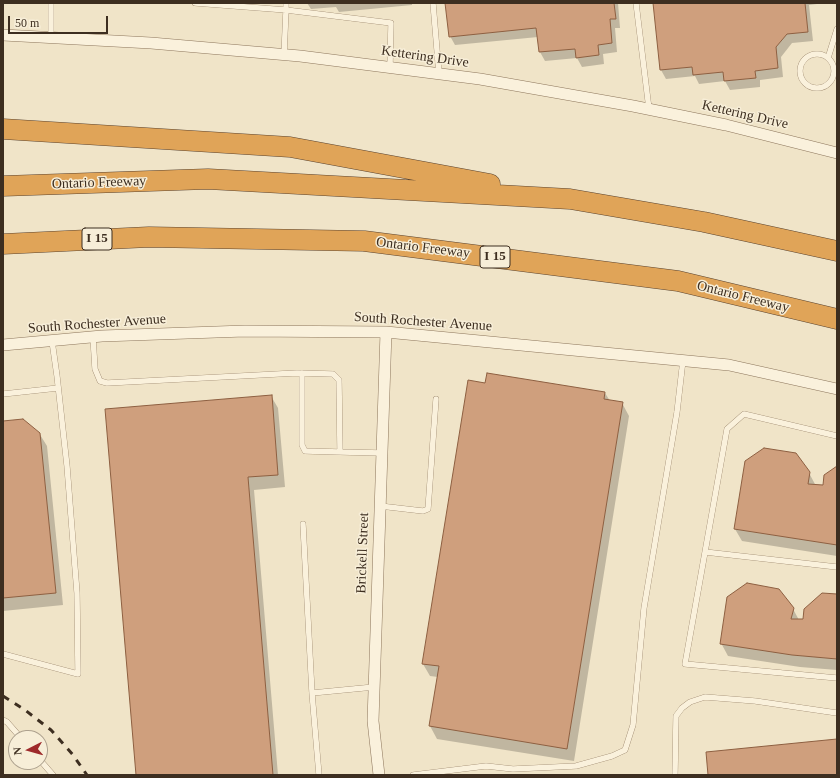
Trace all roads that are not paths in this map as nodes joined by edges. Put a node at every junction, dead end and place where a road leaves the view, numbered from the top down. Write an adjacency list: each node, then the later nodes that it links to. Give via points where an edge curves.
1 (51, 3): 9 (lane)
2 (195, 3): 6 (lane)
3 (286, 3): 6 (lane)
4 (433, 3): 13 (lane)
5 (636, 3): 14 (lane)
6 (286, 10): 10 (lane); 12 (lane, via 391,23)
7 (837, 29): 11 (lane)
8 (3, 34): 9 (street, Kettering Drive)
9 (51, 37): 10 (street, Kettering Drive)
10 (284, 54): 12 (street, Kettering Drive)
11 (828, 58): 11 (lane, via 834,67 832,78 824,86 808,85 801,76 803,60 812,54)
12 (390, 67): 13 (street, Kettering Drive)
13 (438, 74): 14 (street, Kettering Drive)
14 (649, 109): 16 (street, Kettering Drive)
15 (3, 129): 18 (highway, via 290,147)
16 (837, 153)
17 (3, 186): 18 (highway, Ontario Freeway, via 208,179)
18 (570, 199): 22 (highway, Ontario Freeway, via 704,222)
19 (45, 241): 20 (highway, Ontario Freeway / I 15); 21 (highway); 23 (highway, Ontario Freeway / I 15, via 149,237 364,240 678,281)
20 (3, 244)
21 (3, 249)
22 (837, 251)
23 (837, 319)
24 (386, 332): 25 (street, South Rochester Avenue, via 245,331); 28 (street, South Rochester Avenue); 36 (street, Brickell Street)
25 (93, 337): 26 (street, South Rochester Avenue); 29 (lane, via 95,369 100,381 107,383)
26 (52, 341): 27 (street, South Rochester Avenue); 30 (lane)
27 (3, 345)
28 (683, 360): 31 (street, South Rochester Avenue, via 729,365); 50 (lane, via 677,412 644,608 633,725 625,750 576,766 513,769 486,766)
29 (302, 373): 35 (lane, via 334,374 340,380); 35 (lane, via 302,445 305,450)
30 (58, 388): 32 (lane); 41 (lane, via 77,593 78,674)
31 (837, 389)
32 (3, 394)
33 (436, 399): 37 (lane, via 428,509 423,511)
34 (837, 436): 39 (lane, via 744,414 727,429)
35 (340, 452): 36 (lane)
36 (382, 453): 37 (street, Brickell Street)
37 (380, 506): 43 (street, Brickell Street)
38 (303, 524): 44 (lane)
39 (705, 552): 40 (lane); 42 (lane, via 685,664)
40 (837, 567)
41 (3, 654)
42 (837, 678)
43 (374, 687): 44 (lane); 49 (street, Brickell Street, via 373,721)
44 (312, 693): 48 (lane)
45 (837, 713): 51 (lane, via 755,701 705,697 690,702 676,716)
46 (3, 720): 47 (lane)
47 (14, 730)
48 (319, 775)
49 (379, 775)
50 (413, 775)
51 (676, 775)

